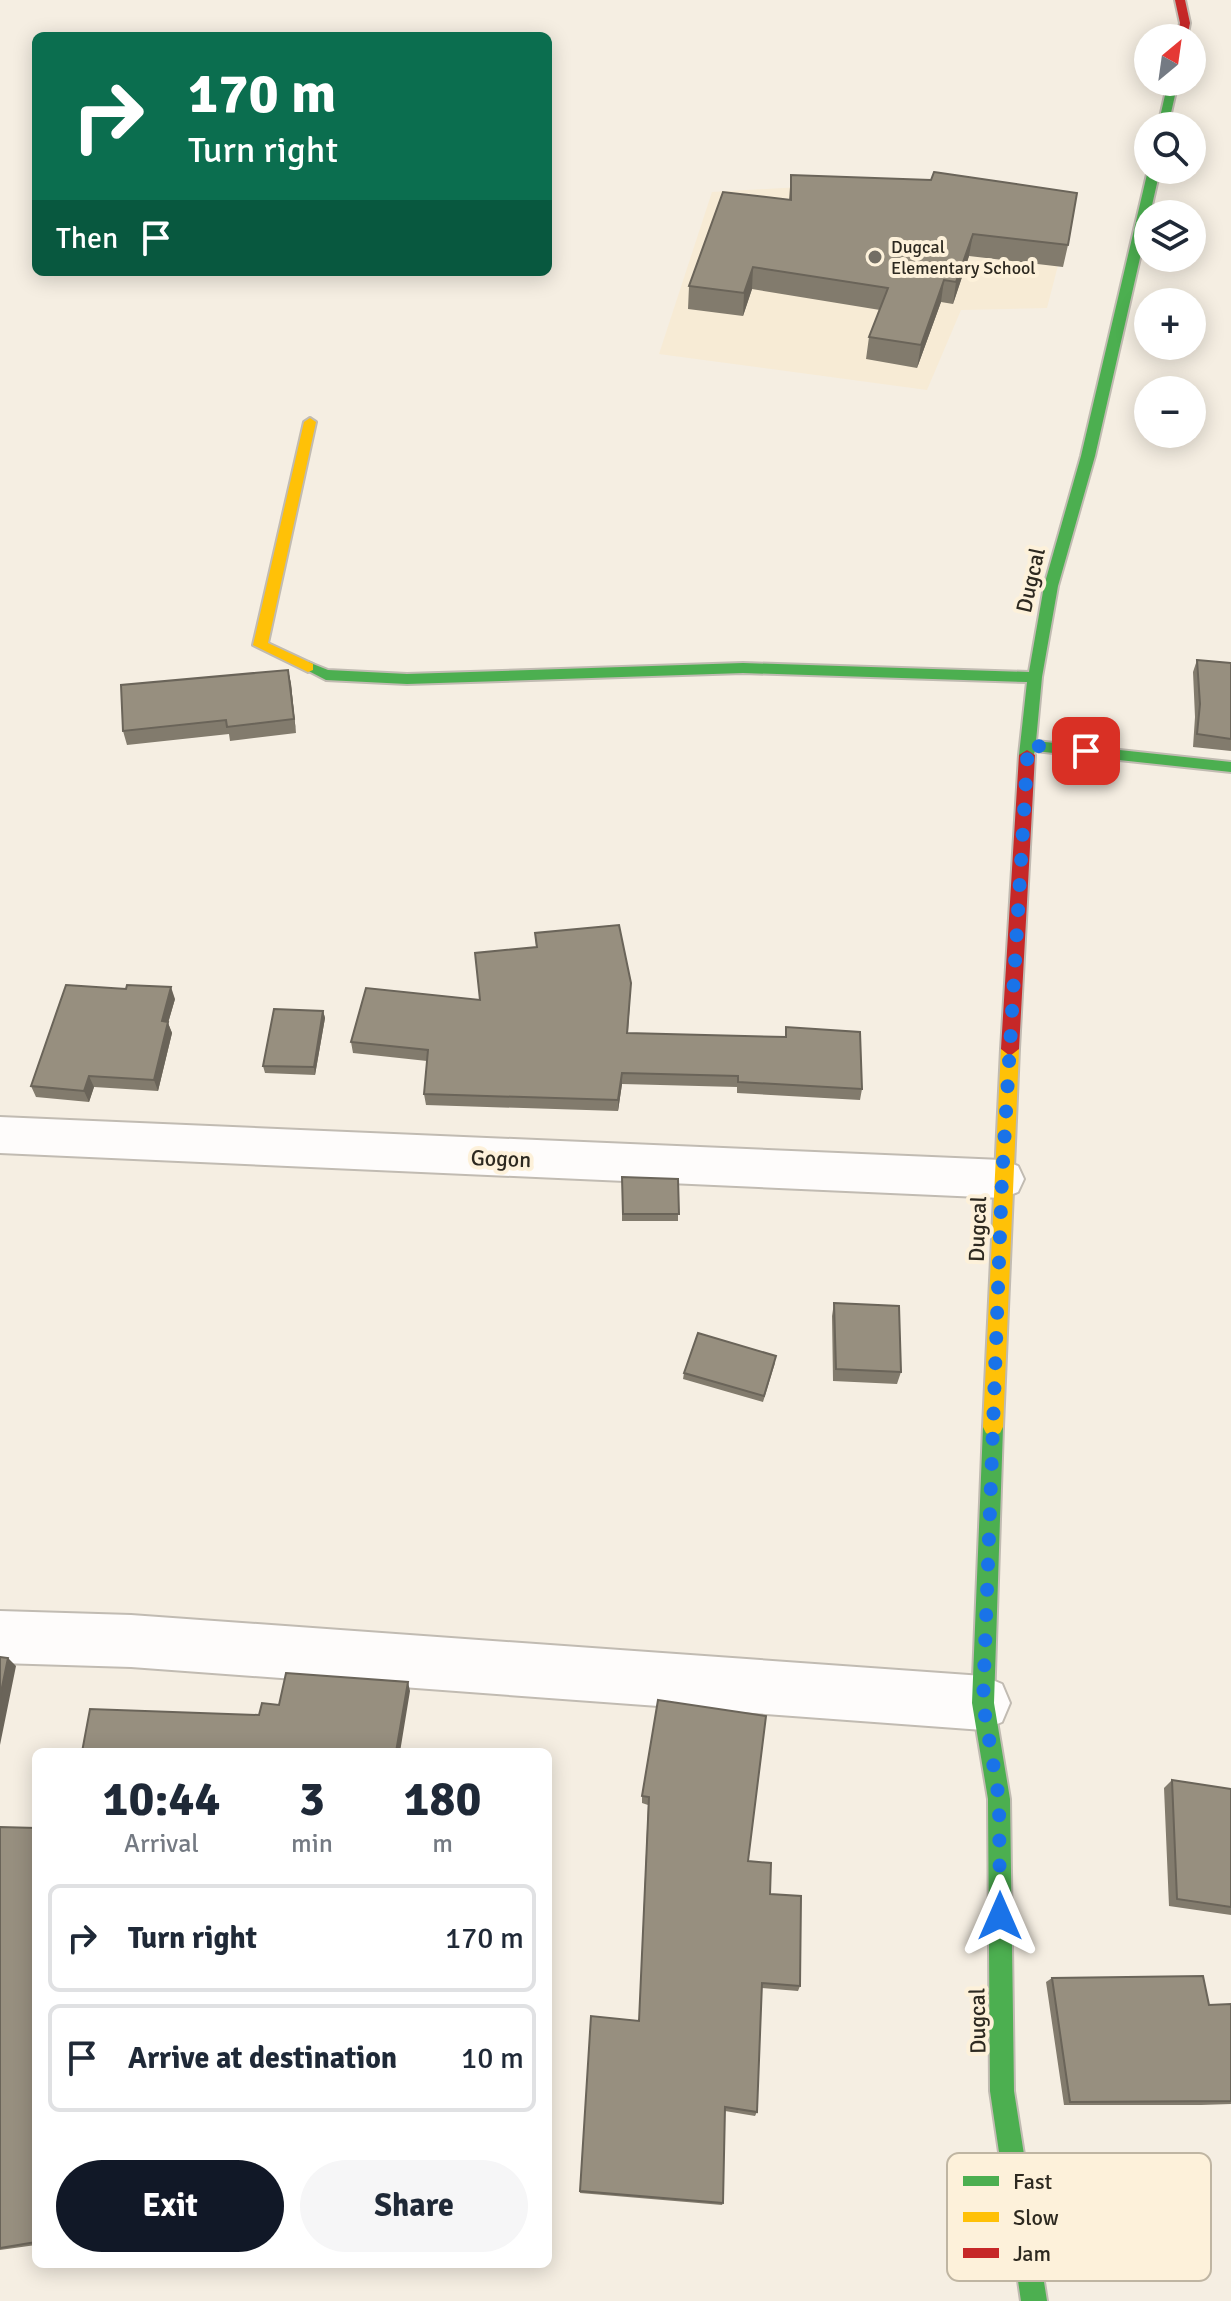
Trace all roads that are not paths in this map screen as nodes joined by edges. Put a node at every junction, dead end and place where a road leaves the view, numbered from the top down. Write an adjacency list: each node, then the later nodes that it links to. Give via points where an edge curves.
1 (1180, 0): 2 (street)
2 (1185, 24)
3 (1151, 184): 5 (street, Dugcal, via 1088,456 1051,586)
4 (310, 422): 5 (street, via 260,645 326,675 407,679 743,668)
5 (1035, 677): 6 (street, Dugcal)
6 (1028, 745): 7 (street); 9 (street, Dugcal)
7 (1231, 767)
8 (0, 1135): 9 (street, Gogon)
9 (1002, 1179): 11 (street, Dugcal)
10 (0, 1637): 11 (street, via 131,1641)
11 (983, 1703): 12 (street, Dugcal, via 999,1799 1002,2091)
12 (1011, 2153)
13 (1031, 2281): 14 (street, Dugcal)
14 (1034, 2301)

